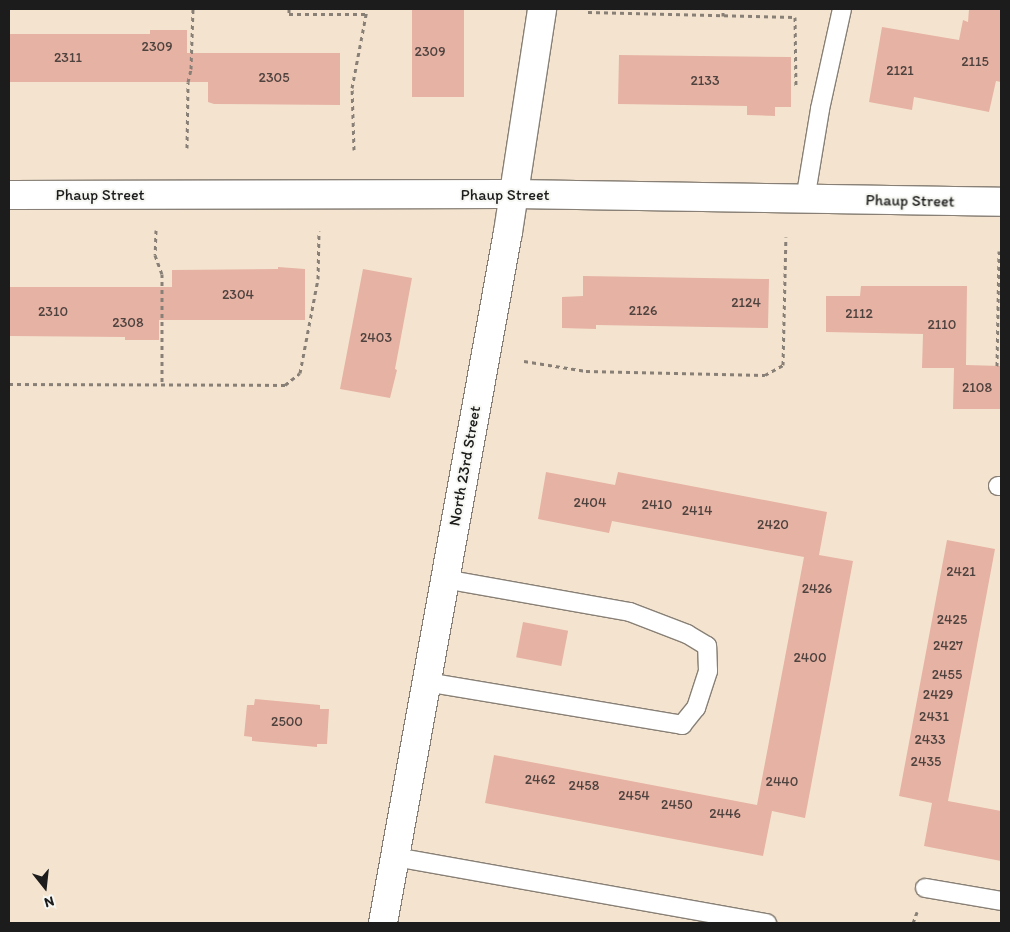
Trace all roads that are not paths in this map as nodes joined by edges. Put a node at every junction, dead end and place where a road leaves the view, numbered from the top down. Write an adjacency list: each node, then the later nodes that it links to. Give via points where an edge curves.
1 (542, 9): 3 (street, North 23rd Street)
2 (842, 9): 5 (lane, via 820,109)
3 (514, 194): 4 (street, Phaup Street); 5 (street, Phaup Street); 7 (street, North 23rd Street)
4 (9, 195)
5 (805, 200): 6 (street, Phaup Street)
6 (1001, 202)
7 (445, 579): 8 (street, North 23rd Street); 8 (lane, via 630,612 687,634 707,646 708,671 696,708 682,725)
8 (426, 682): 9 (street, North 23rd Street)
9 (395, 857): 12 (street, North 23rd Street); 13 (lane)
10 (925, 888): 11 (lane)
11 (1001, 901)
12 (383, 923)
13 (768, 923)

